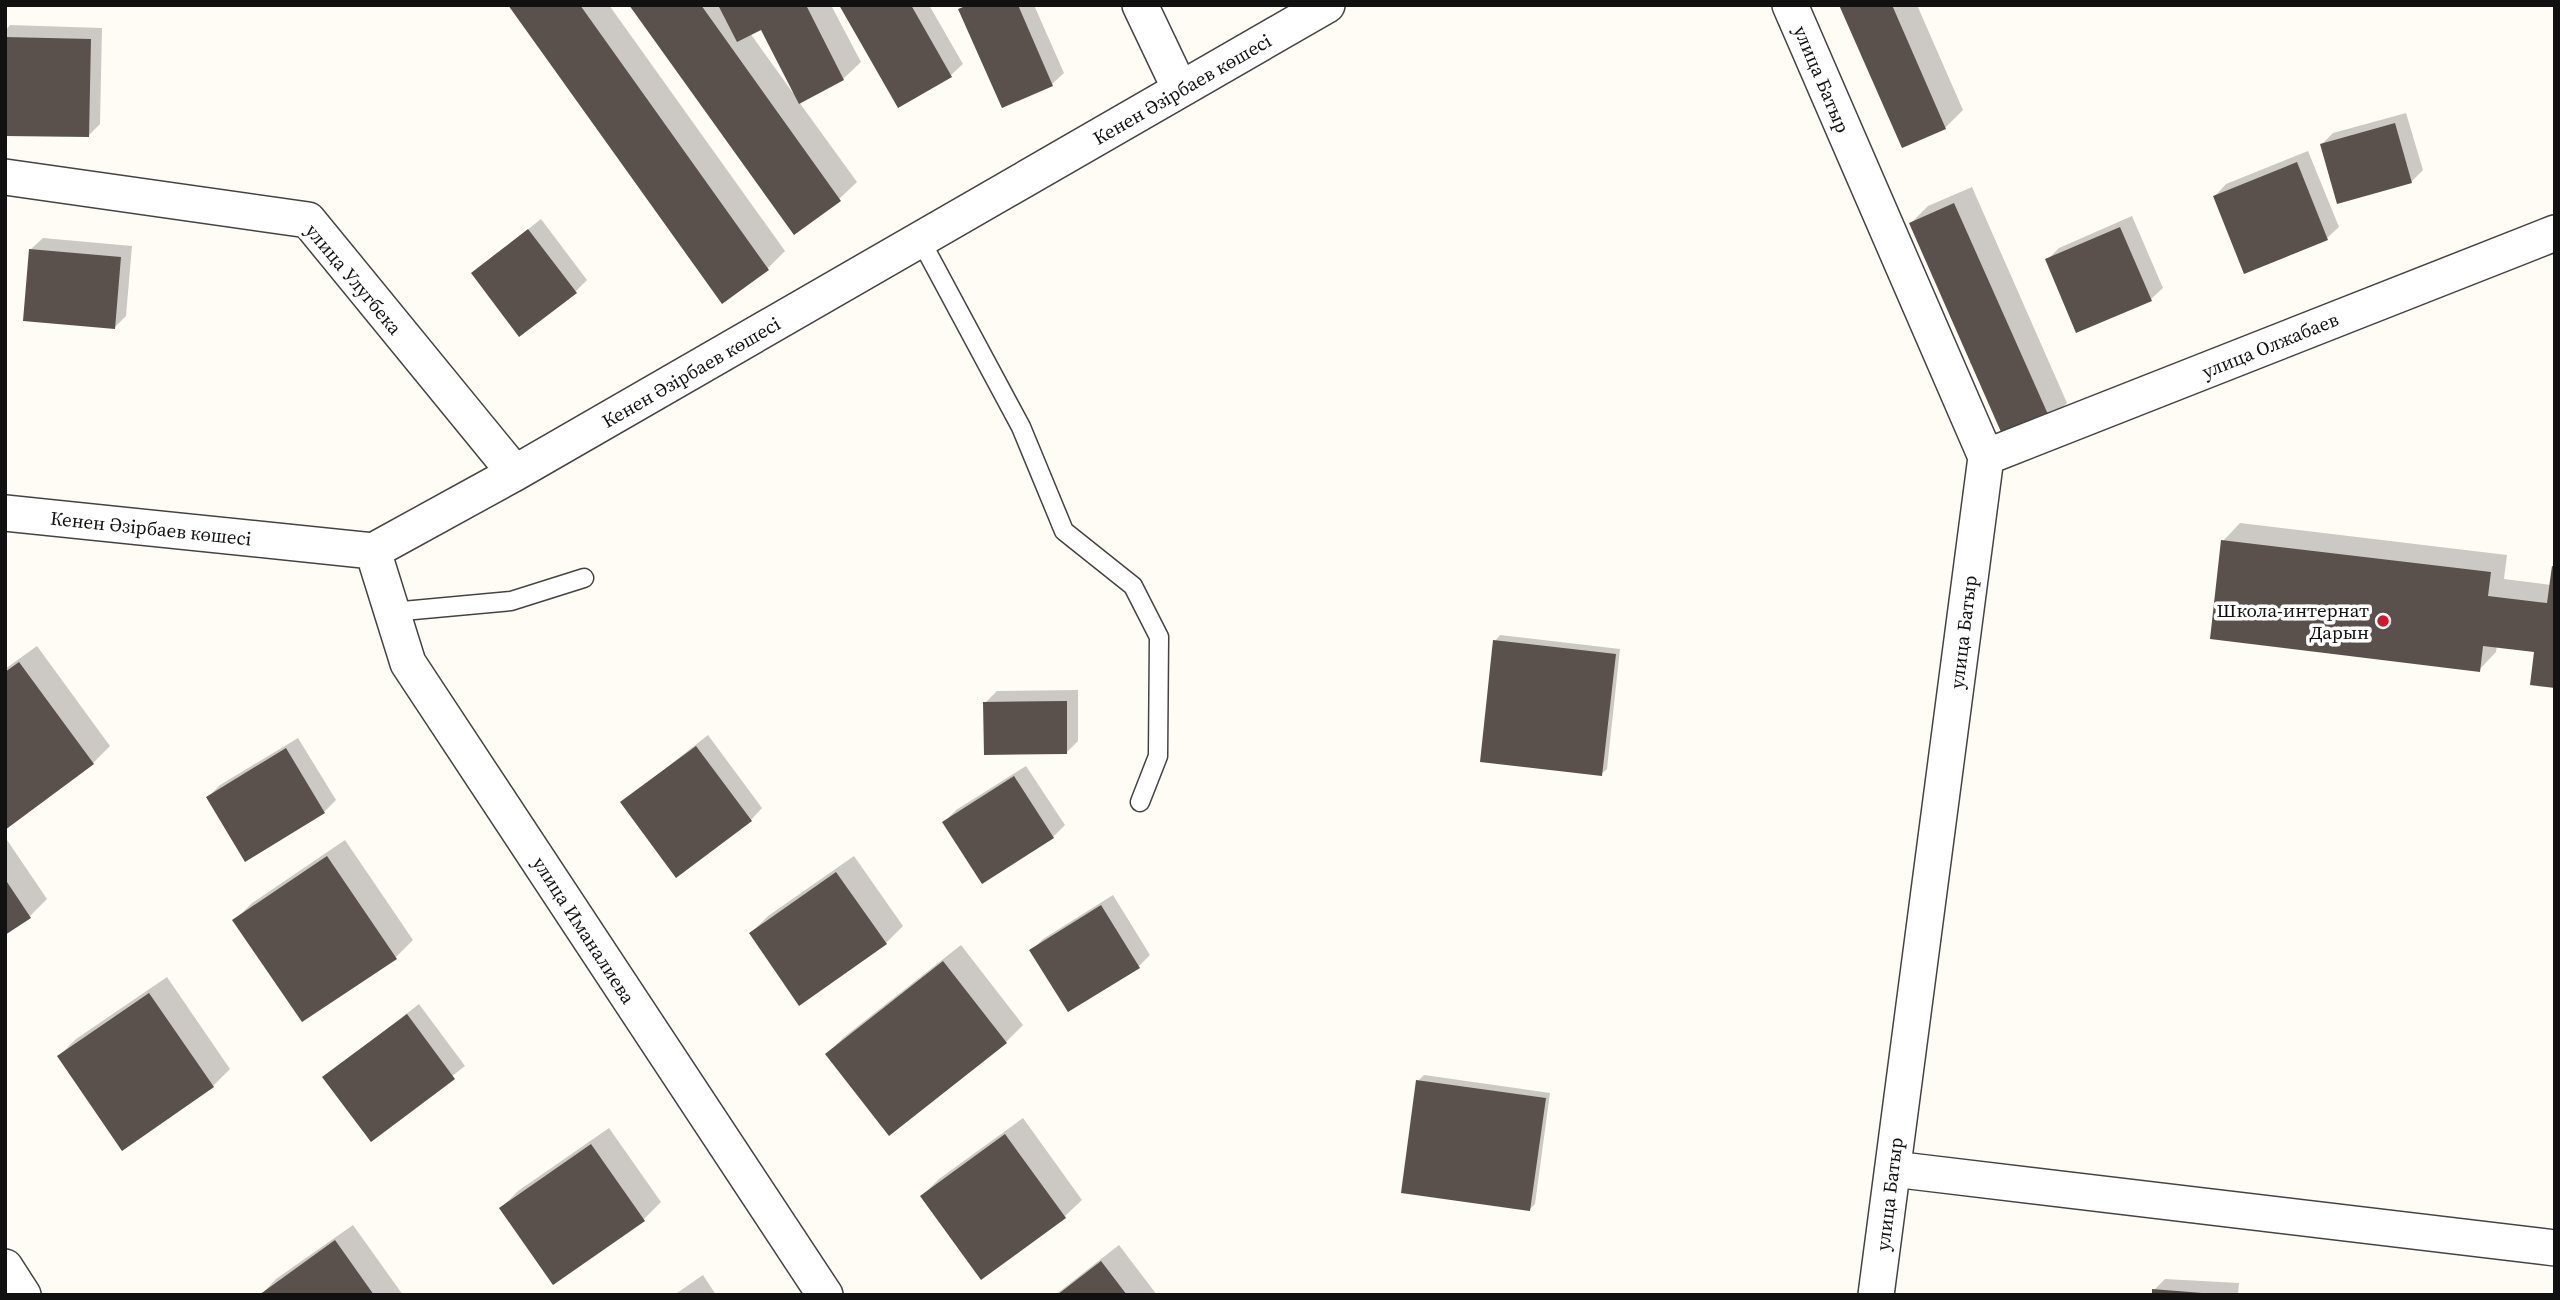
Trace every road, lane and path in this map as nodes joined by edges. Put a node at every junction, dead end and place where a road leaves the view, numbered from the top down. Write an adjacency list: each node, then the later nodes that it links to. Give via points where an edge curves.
1 (1140, 5): 4 (street)
2 (1327, 5): 4 (street, Кенен Әзірбаев көшесі)
3 (1790, 5): 8 (street, улица Батыр)
4 (1180, 89): 7 (street, Кенен Әзірбаев көшесі)
5 (5, 177): 9 (street, улица Улугбека, via 308,220)
6 (2555, 233): 8 (street, улица Олжабаев)
7 (920, 239): 9 (street, Кенен Әзірбаев көшесі); 14 (lane, via 1021,427 1064,531 1133,586 1158,636 1158,756)
8 (1986, 457): 15 (street, улица Батыр)
9 (515, 473): 11 (street, Кенен Әзірбаев көшесі)
10 (5, 513): 11 (street, Кенен Әзірбаев көшесі)
11 (373, 551): 13 (street, улица Иманалиева)
12 (584, 578): 13 (lane, via 511,601)
13 (392, 612): 19 (street, улица Иманалиева, via 408,663)
14 (1140, 802)
15 (1893, 1169): 16 (street); 20 (street, улица Батыр)
16 (2555, 1248)
17 (5, 1267): 18 (street)
18 (23, 1295)
19 (825, 1295)
20 (1876, 1295)

